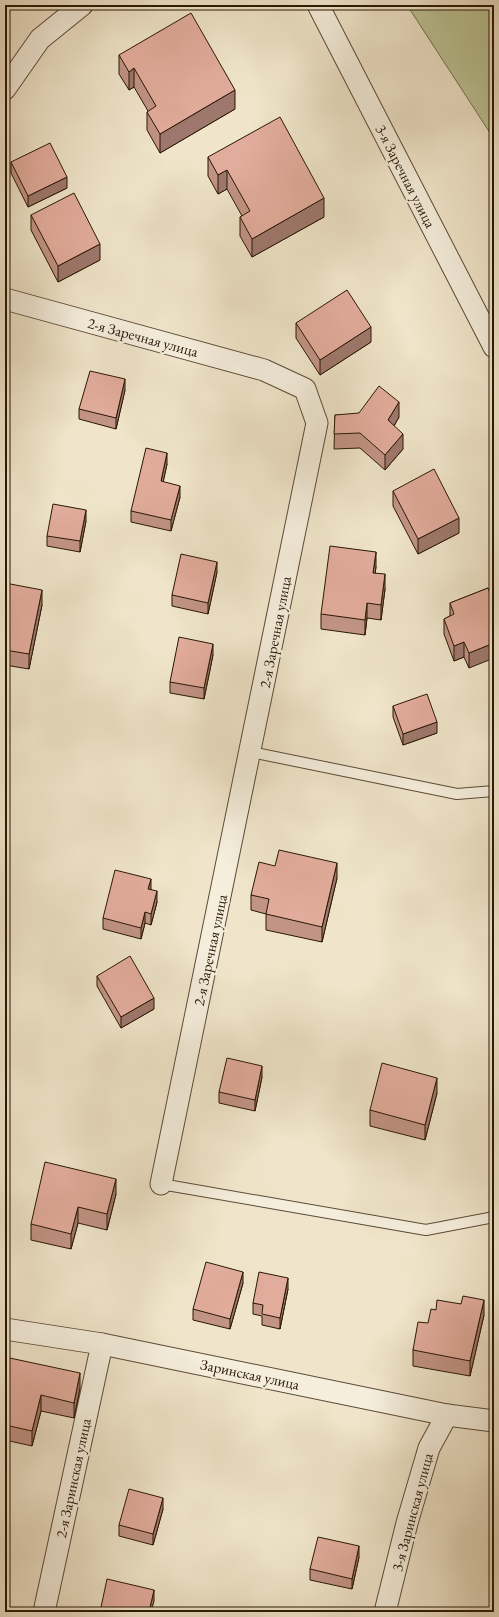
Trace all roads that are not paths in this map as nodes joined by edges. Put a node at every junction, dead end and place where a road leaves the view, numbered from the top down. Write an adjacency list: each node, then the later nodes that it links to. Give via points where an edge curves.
1 (82, 5): 3 (street, via 40,39)
2 (318, 5): 5 (street, 3-я Заречная улица)
3 (5, 89)
4 (5, 299): 6 (street, 2-я Заречная улица, via 264,370 305,389 317,423)
5 (494, 347)
6 (251, 752): 7 (lane, via 457,794); 8 (street, 2-я Заречная улица)
7 (494, 791)
8 (161, 1184): 9 (lane, via 426,1230)
9 (494, 1218)
10 (5, 1329): 11 (street, Заринская улица)
11 (102, 1344): 12 (street, Заринская улица); 14 (street, 2-я Заринская улица)
12 (447, 1415): 13 (street, Заринская улица); 15 (street, 3-я Заринская улица, via 429,1448)
13 (494, 1421)
14 (44, 1612)
15 (385, 1612)

